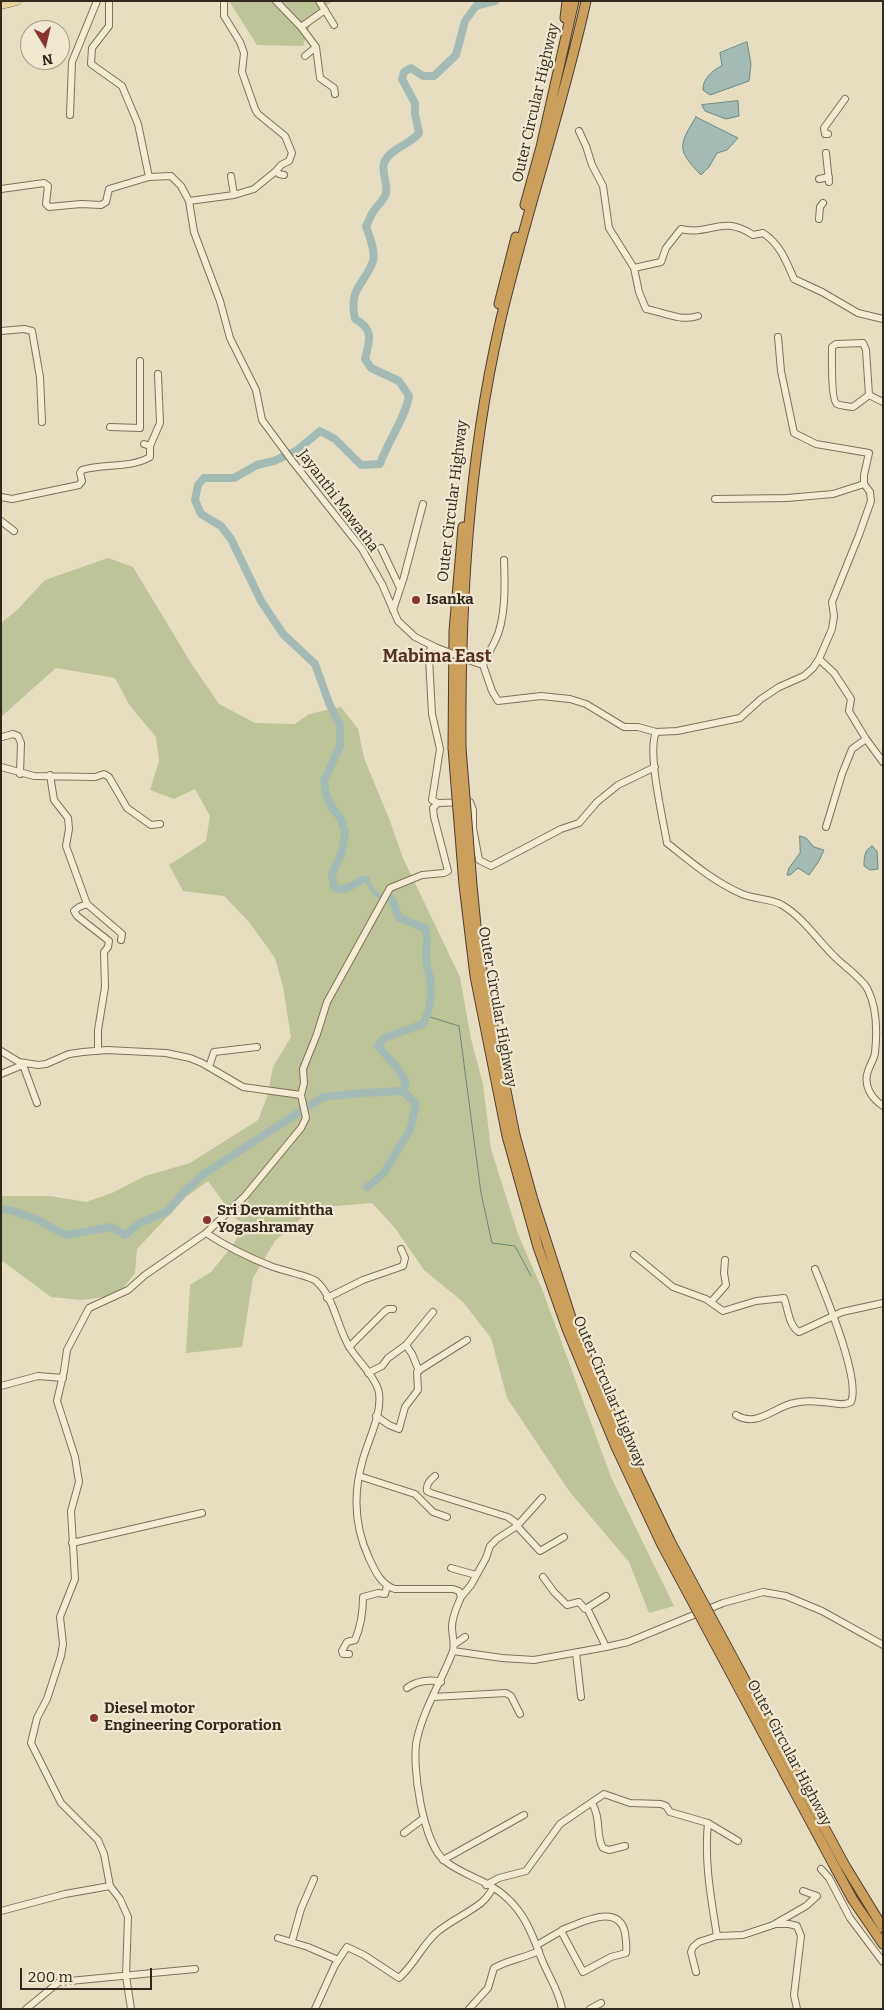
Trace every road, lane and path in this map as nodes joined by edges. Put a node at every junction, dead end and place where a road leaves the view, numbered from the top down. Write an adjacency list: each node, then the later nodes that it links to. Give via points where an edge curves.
1 (17, 1): 11 (main road)
2 (97, 1): 21 (street, via 72,62)
3 (109, 1): 28 (street, via 109,26 92,48 91,64 122,86 138,124)
4 (224, 1): 25 (street, via 224,16 244,54 242,72 254,109 285,136 292,153 289,161)
5 (276, 1): 14 (street)
6 (319, 1): 12 (street)
7 (567, 1): 17 (highway)
8 (574, 1): 17 (highway, Outer Circular Highway)
9 (586, 1): 18 (highway, Outer Circular Highway)
10 (591, 1): 18 (highway)
11 (4, 4)
12 (325, 10): 13 (street); 14 (street)
13 (334, 25)
14 (300, 26): 15 (street)
15 (316, 47): 16 (street); 19 (street, via 320,78 334,88)
16 (305, 56)
17 (558, 70): 34 (highway, Outer Circular Highway)
18 (568, 72): 34 (highway, Outer Circular Highway)
19 (335, 94)
20 (845, 98): 23 (street, via 824,128)
21 (70, 115)
22 (579, 131): 36 (street, via 604,186 609,228)
23 (828, 134)
24 (826, 153): 29 (street, via 829,179)
25 (276, 172): 26 (street); 31 (street, via 254,189)
26 (284, 175)
27 (231, 176): 31 (street)
28 (149, 177): 30 (street, via 109,189 106,202 101,205 49,207 46,204 48,186 44,183); 32 (street, Jayanthi Mawatha, via 171,176 181,186)
29 (819, 179)
30 (1, 190)
31 (234, 195): 32 (street)
32 (188, 201): 56 (street, Jayanthi Mawatha, via 194,232 230,338 256,390 262,420 362,549)
33 (823, 203): 35 (street)
34 (525, 216): 137 (highway, Outer Circular Highway, bridge, via 492,361 468,500 462,624 457,748 478,946 488,1001 515,1135 574,1327 624,1445 670,1541)
35 (819, 219)
36 (634, 268): 37 (street, via 646,308 683,318); 38 (street, via 661,262 666,248 681,228 692,231 726,224 741,227 753,235 763,233 770,238 782,252 794,279 858,314)
37 (698, 316)
38 (883, 319)
39 (1, 331): 45 (street, via 32,331 40,377)
40 (778, 337): 47 (street, via 781,371 794,433 816,444 869,453)
41 (140, 360): 46 (street, via 140,428)
42 (158, 374): 48 (street, via 160,423 147,445 150,457 82,470 79,485 12,499)
43 (869, 395): 43 (street, via 864,344 834,346 832,369 836,404 853,407); 44 (street)
44 (883, 402)
45 (42, 422)
46 (110, 427)
47 (864, 484): 49 (street, via 833,494); 58 (street, via 870,492 871,501 832,602 832,629)
48 (1, 497)
49 (714, 499)
50 (424, 504): 55 (street)
51 (1, 520): 52 (street)
52 (14, 531)
53 (381, 548): 55 (street)
54 (504, 560): 59 (street, via 505,583 499,630)
55 (400, 588): 56 (street)
56 (393, 610): 57 (street, Jayanthi Mawatha, via 398,621 415,637)
57 (433, 646): 59 (street, Jayanthi Mawatha, bridge); 68 (street, via 429,658 432,714 440,749 432,800)
58 (819, 658): 60 (street, via 804,676 779,687 740,718 677,732); 62 (street, via 834,673 851,699 849,711)
59 (482, 665): 60 (street, via 498,701 541,696 570,699 586,704 624,727)
60 (656, 732): 64 (street, via 653,740)
61 (2, 738): 66 (street, via 13,734 21,742)
62 (866, 739): 63 (street); 70 (street, via 852,749)
63 (883, 762)
64 (655, 767): 68 (street, via 618,785 579,823 561,829 491,866 478,860 470,802); 82 (street, via 667,843 732,889 780,903 868,989 876,1025 875,1055 867,1074 867,1088)
65 (1, 768): 66 (street)
66 (20, 774): 67 (street)
67 (50, 775): 69 (street, via 95,777 104,774 127,808 152,825); 71 (street, via 54,800 68,818 66,846)
68 (438, 803): 80 (street, via 433,808 434,817 448,871 422,875 390,888 327,1002 306,1060)
69 (160, 824)
70 (826, 828)
71 (87, 904): 72 (street, via 122,934); 75 (street, via 74,911 108,941 104,952 105,986)
72 (121, 940)
73 (257, 1047): 78 (street, via 214,1052)
74 (1, 1051): 76 (street)
75 (98, 1051): 77 (street, via 69,1054 38,1066); 78 (street, via 166,1053 190,1058)
76 (4, 1057): 77 (street)
77 (25, 1064): 79 (street); 81 (street)
78 (209, 1067): 80 (street, via 243,1087)
79 (1, 1074)
80 (302, 1097): 83 (street, via 306,1118 301,1128 244,1196)
81 (37, 1104)
82 (883, 1106)
83 (206, 1233): 88 (street, via 271,1266 315,1279); 99 (street, via 128,1290 88,1308 67,1350)
84 (401, 1249): 88 (street, via 405,1258 403,1266 363,1280)
85 (634, 1255): 89 (street, via 673,1287)
86 (725, 1260): 89 (street, via 726,1284)
87 (815, 1269): 93 (street)
88 (327, 1298): 96 (street)
89 (711, 1302): 93 (street, via 724,1311 784,1298 792,1324 800,1332)
90 (883, 1303): 93 (street)
91 (393, 1309): 96 (street, via 388,1309)
92 (434, 1312): 95 (street)
93 (833, 1316): 101 (street, via 854,1390 851,1402 841,1405 794,1403 748,1420)
94 (467, 1340): 97 (street)
95 (406, 1345): 97 (street); 98 (street, via 382,1366)
96 (349, 1347): 98 (street)
97 (419, 1371): 102 (street, via 418,1390 405,1408 400,1428)
98 (368, 1373): 102 (street, via 379,1392)
99 (63, 1378): 100 (street, via 38,1376); 110 (street, via 57,1401 75,1457 79,1482 71,1511)
100 (1, 1386)
101 (736, 1415)
102 (376, 1416): 103 (street)
103 (359, 1476): 107 (street, via 415,1494 434,1512); 114 (street, via 358,1530 375,1571)
104 (435, 1476): 108 (street, via 429,1480 427,1491 508,1518)
105 (542, 1498): 108 (street)
106 (202, 1513): 110 (street)
107 (447, 1517)
108 (517, 1526): 109 (street, via 540,1551); 112 (street, via 493,1542)
109 (564, 1537)
110 (72, 1543): 141 (street, via 75,1579 60,1618 61,1656 31,1743 61,1803 98,1840)
111 (451, 1568): 112 (street)
112 (476, 1575): 116 (street)
113 (543, 1577): 117 (street, via 567,1605 578,1602)
114 (387, 1586): 116 (street, via 395,1589 453,1589 459,1591); 123 (street, via 385,1594 363,1597 355,1640 347,1642 342,1651)
115 (606, 1596): 117 (street)
116 (461, 1597): 121 (street, via 452,1617)
117 (587, 1608): 120 (street)
118 (465, 1637): 121 (street)
119 (883, 1645): 120 (street, via 822,1611 786,1596 763,1592 723,1603 628,1642)
120 (606, 1647): 122 (street)
121 (454, 1648): 122 (street, via 502,1658 534,1660); 124 (street)
122 (576, 1652): 127 (street)
123 (349, 1654)
124 (441, 1682): 125 (street, via 431,1678); 126 (street)
125 (407, 1688)
126 (433, 1697): 128 (street, via 506,1693); 131 (street, via 416,1741)
127 (581, 1697)
128 (520, 1714)
129 (592, 1803): 132 (street, via 606,1793 630,1803 661,1804 670,1812); 135 (street, via 598,1816 603,1848 609,1850); 140 (street, via 560,1824 526,1871)
130 (524, 1815): 136 (street)
131 (424, 1818): 133 (street); 136 (street, via 430,1838)
132 (708, 1822): 134 (street); 148 (street, via 707,1867)
133 (404, 1833)
134 (738, 1841)
135 (625, 1846)
136 (443, 1860): 140 (street)
137 (839, 1866): 146 (highway, Outer Circular Highway); 151 (highway, Outer Circular Highway, via 853,1900)
138 (821, 1869): 154 (street, via 850,1918)
139 (314, 1878): 150 (street)
140 (486, 1885): 142 (street)
141 (110, 1886): 144 (street); 157 (street, via 128,1917)
142 (494, 1888): 152 (street, via 509,1898 526,1920); 153 (street, via 482,1902 434,1935 399,1978 364,1954 347,1947)
143 (803, 1891): 145 (street, via 817,1896)
144 (1, 1911)
145 (773, 1925): 148 (street, via 743,1935); 165 (street, via 789,1924 800,1930 794,1994)
146 (883, 1928)
147 (560, 1931): 147 (street, via 583,1972 626,1952 624,1930 611,1916 588,1919); 152 (street)
148 (717, 1936): 156 (street, via 693,1947 691,1952)
149 (278, 1938): 150 (street)
150 (292, 1941): 153 (street)
151 (883, 1944)
152 (538, 1948): 162 (street, via 523,1958 494,1968 488,1988); 163 (street, via 558,1992)
153 (338, 1960): 161 (street)
154 (883, 1962)
155 (196, 1969): 157 (street)
156 (696, 1972)
157 (126, 1976): 159 (street, via 59,1982); 160 (street)
158 (601, 2003): 164 (street)
159 (26, 2009)
160 (131, 2009)
161 (315, 2009)
162 (469, 2009)
163 (562, 2009)
164 (590, 2009)
165 (797, 2009)

